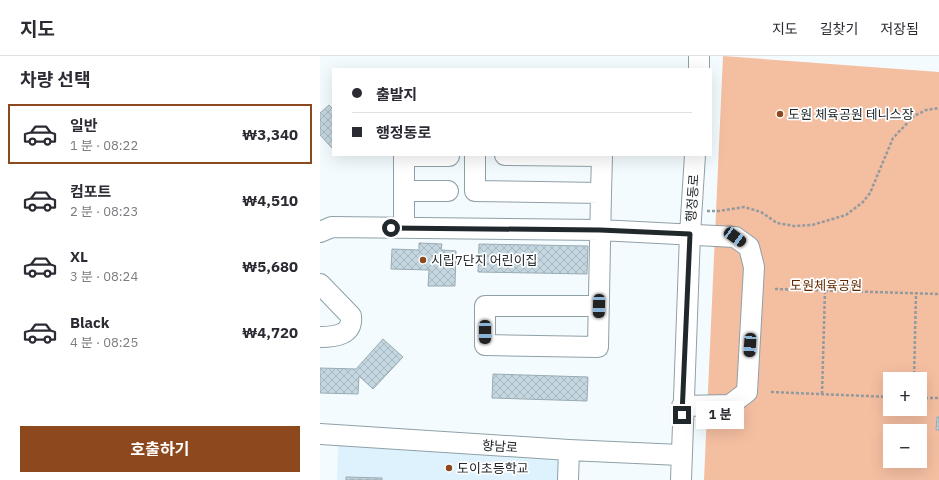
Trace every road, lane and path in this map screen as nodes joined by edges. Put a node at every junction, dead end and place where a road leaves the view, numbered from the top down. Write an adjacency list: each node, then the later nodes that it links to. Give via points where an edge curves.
1 (699, 56): 2 (street)
2 (699, 68)
3 (938, 108): 4 (path); 13 (path, via 914,116 893,138 870,193 846,215 812,225 794,226 777,223 761,212 744,207)
4 (939, 113)
5 (404, 156): 6 (street); 10 (street)
6 (449, 156)
7 (475, 156): 12 (street, via 475,191)
8 (602, 156): 12 (street)
9 (695, 156): 17 (street, 행정동로)
10 (404, 191): 11 (street); 14 (street)
11 (448, 191)
12 (601, 193): 16 (street)
13 (719, 211)
14 (404, 228): 15 (street); 16 (street)
15 (325, 230)
16 (600, 230): 17 (street); 23 (street)
17 (690, 234): 31 (street, 행정동로); 31 (street, via 735,237 749,247 754,267 747,392 730,404)
18 (321, 287): 24 (street, via 351,316 352,323 346,332 336,337)
19 (775, 289): 20 (path)
20 (825, 290): 21 (path); 27 (path)
21 (916, 293): 22 (path); 25 (path)
22 (939, 294)
23 (599, 306): 23 (street, via 607,347 485,345 485,306)
24 (320, 337)
25 (914, 372)
26 (771, 392): 27 (path)
27 (822, 394): 28 (path)
28 (883, 396)
29 (927, 398): 30 (path)
30 (939, 398)
31 (682, 406): 34 (street, 행정동로)
32 (320, 434): 33 (street, 향남로)
33 (569, 450): 34 (street, 향남로); 35 (street)
34 (680, 455): 36 (street, 행정동로)
35 (568, 480)
36 (680, 480)

